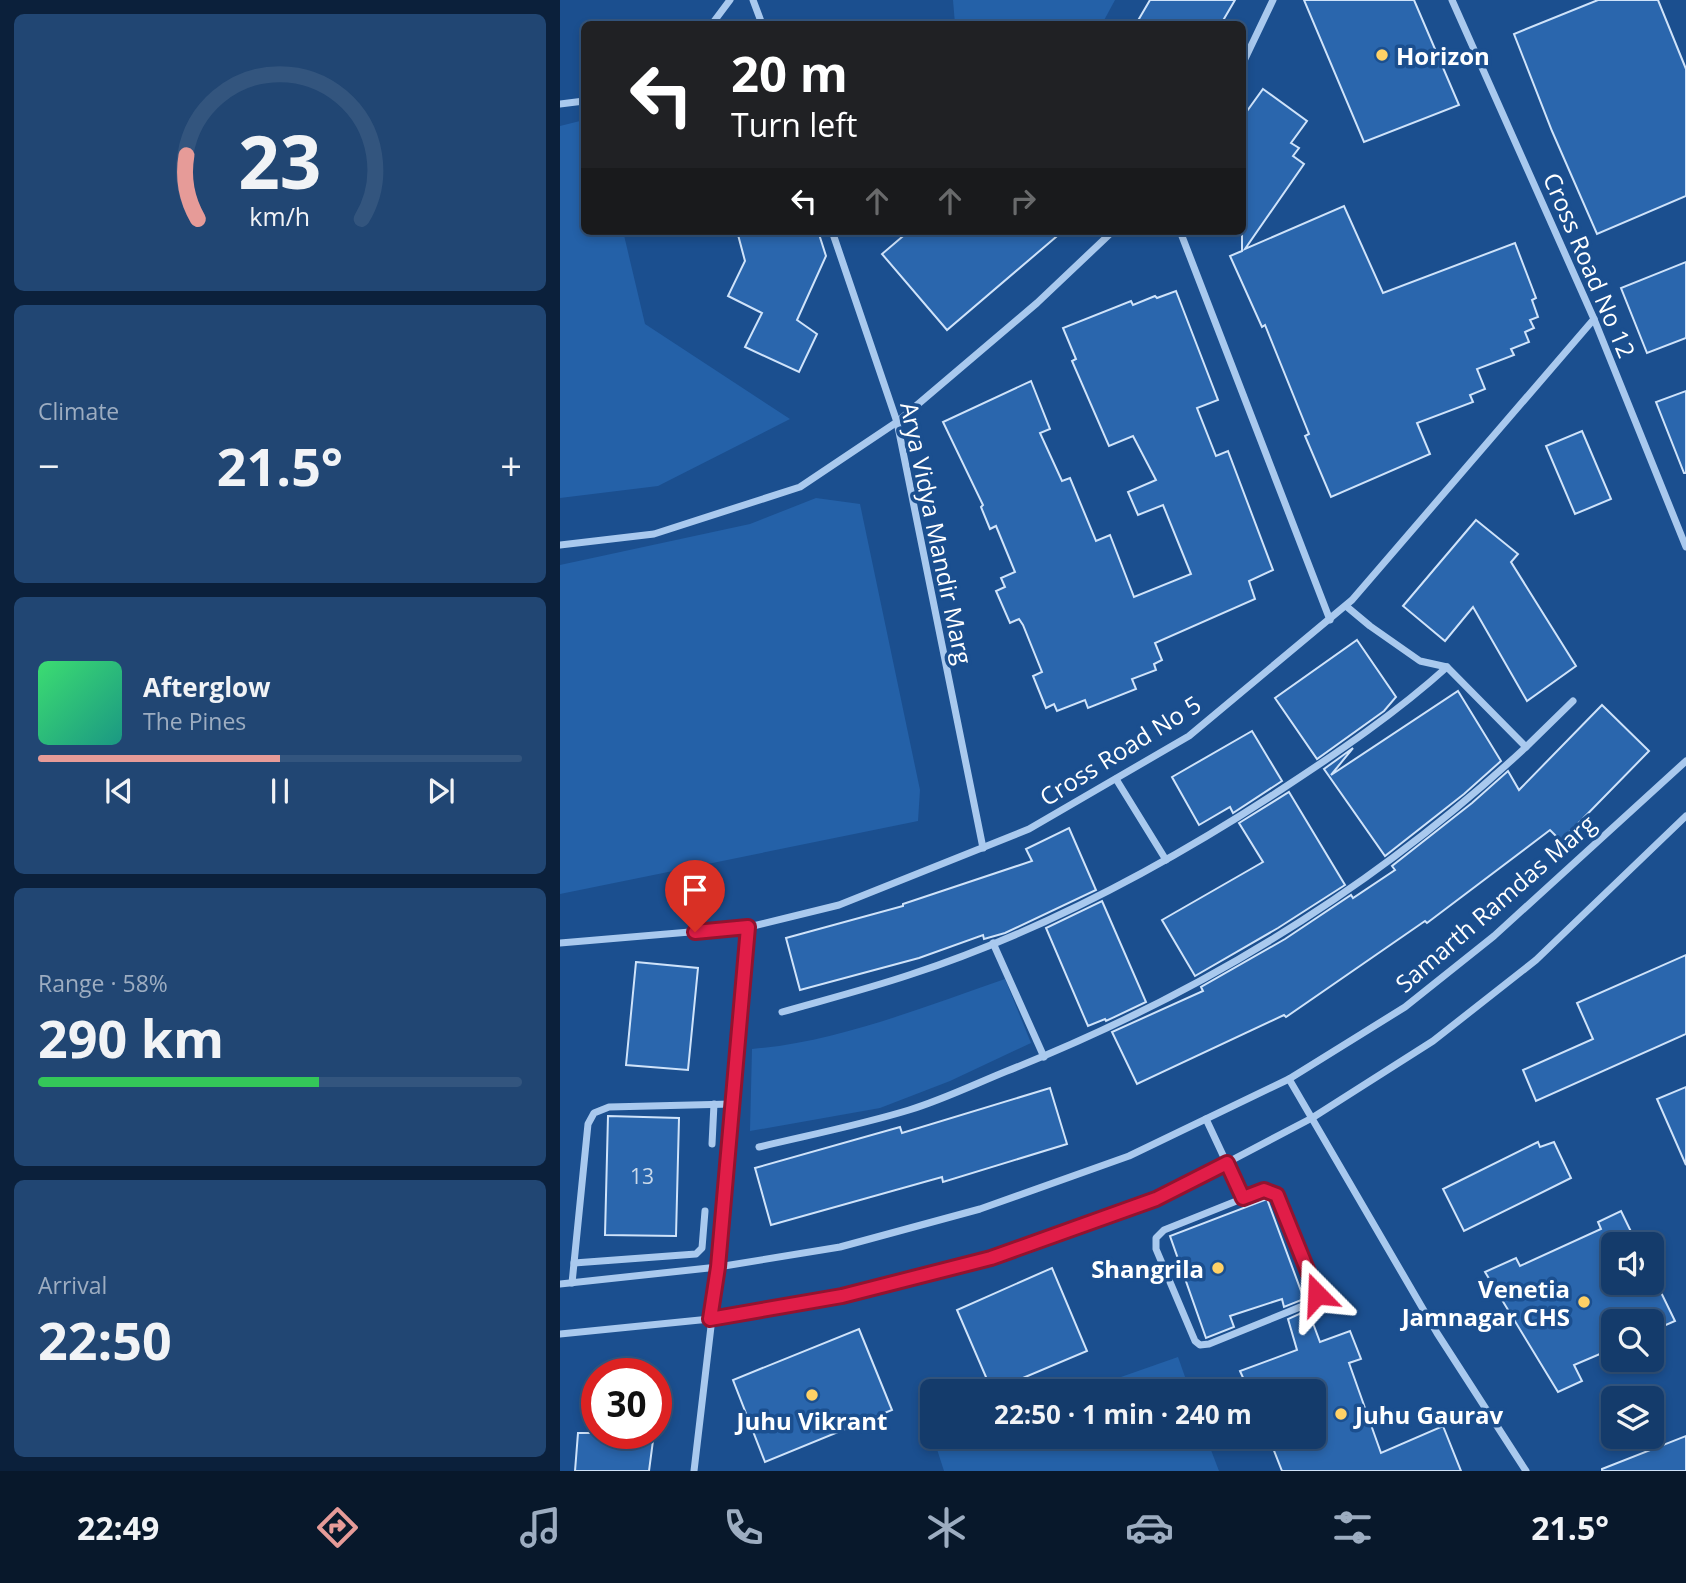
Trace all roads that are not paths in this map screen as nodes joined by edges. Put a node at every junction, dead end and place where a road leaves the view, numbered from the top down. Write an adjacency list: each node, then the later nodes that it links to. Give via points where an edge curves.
1 (730, 0): 5 (street)
2 (754, 0): 6 (street)
3 (1273, 0): 7 (street)
4 (1452, 0): 13 (street, Cross Road No 12)
5 (714, 21)
6 (761, 21)
7 (1246, 57)
8 (581, 101): 9 (street)
9 (560, 104)
10 (833, 235): 14 (street, Arya Vidya Mandir Marg)
11 (1109, 235): 14 (street)
12 (1182, 235): 18 (street)
13 (1594, 319): 16 (street, Cross Road No 12); 17 (street, Cross Road No 5)
14 (897, 422): 15 (street, via 800,487 654,534); 25 (street, Arya Vidya Mandir Marg)
15 (560, 545)
16 (1686, 547)
17 (1346, 606): 18 (street, Cross Road No 5); 19 (street, via 1420,661)
18 (1330, 620): 23 (street, Cross Road No 5, via 1189,736)
19 (1447, 667): 21 (street); 26 (street, via 1344,749)
20 (1573, 701): 21 (street)
21 (1526, 747): 31 (street, via 1363,881 1264,946 1166,1000)
22 (1686, 761): 32 (street, Samarth Ramdas Marg, via 1494,936 1415,999)
23 (1116, 779): 25 (street, Cross Road No 5, via 1029,829); 26 (street)
24 (1686, 816): 35 (street, via 1536,960 1433,1041)
25 (983, 848): 27 (street, Cross Road No 5, via 839,905)
26 (1166, 860): 29 (street)
27 (748, 927): 28 (street, Cross Road No 5); 34 (street)
28 (560, 943)
29 (993, 943): 30 (street, via 909,975); 31 (street)
30 (782, 1012)
31 (1044, 1057): 38 (street, via 910,1110)
32 (1289, 1079): 35 (street); 36 (street, Samarth Ramdas Marg)
33 (714, 1104): 34 (street); 37 (street, via 712,1141); 45 (street, via 609,1107 594,1113 588,1125)
34 (732, 1104): 37 (street)
35 (1312, 1118): 39 (street); 53 (street, via 1437,1333)
36 (1206, 1119): 39 (street); 46 (street, Samarth Ramdas Marg, via 1129,1156 980,1209 840,1247)
37 (729, 1138): 42 (street)
38 (759, 1147)
39 (1227, 1163): 40 (street); 50 (street, via 1156,1199 991,1258 842,1296)
40 (1243, 1198): 40 (street, via 1264,1190 1277,1195 1317,1294 1310,1303 1200,1345 1156,1248 1156,1238 1164,1230)
41 (705, 1211): 43 (street)
42 (722, 1226): 43 (street); 46 (street)
43 (705, 1227): 44 (street, via 702,1248 696,1254)
44 (636, 1259): 45 (street); 47 (street)
45 (574, 1262): 48 (street)
46 (718, 1267): 47 (street, Samarth Ramdas Marg); 50 (street)
47 (634, 1276): 48 (street, Samarth Ramdas Marg)
48 (572, 1283): 49 (street, Samarth Ramdas Marg)
49 (560, 1284)
50 (710, 1319): 51 (street); 52 (street)
51 (560, 1334)
52 (694, 1471)
53 (1526, 1471)

